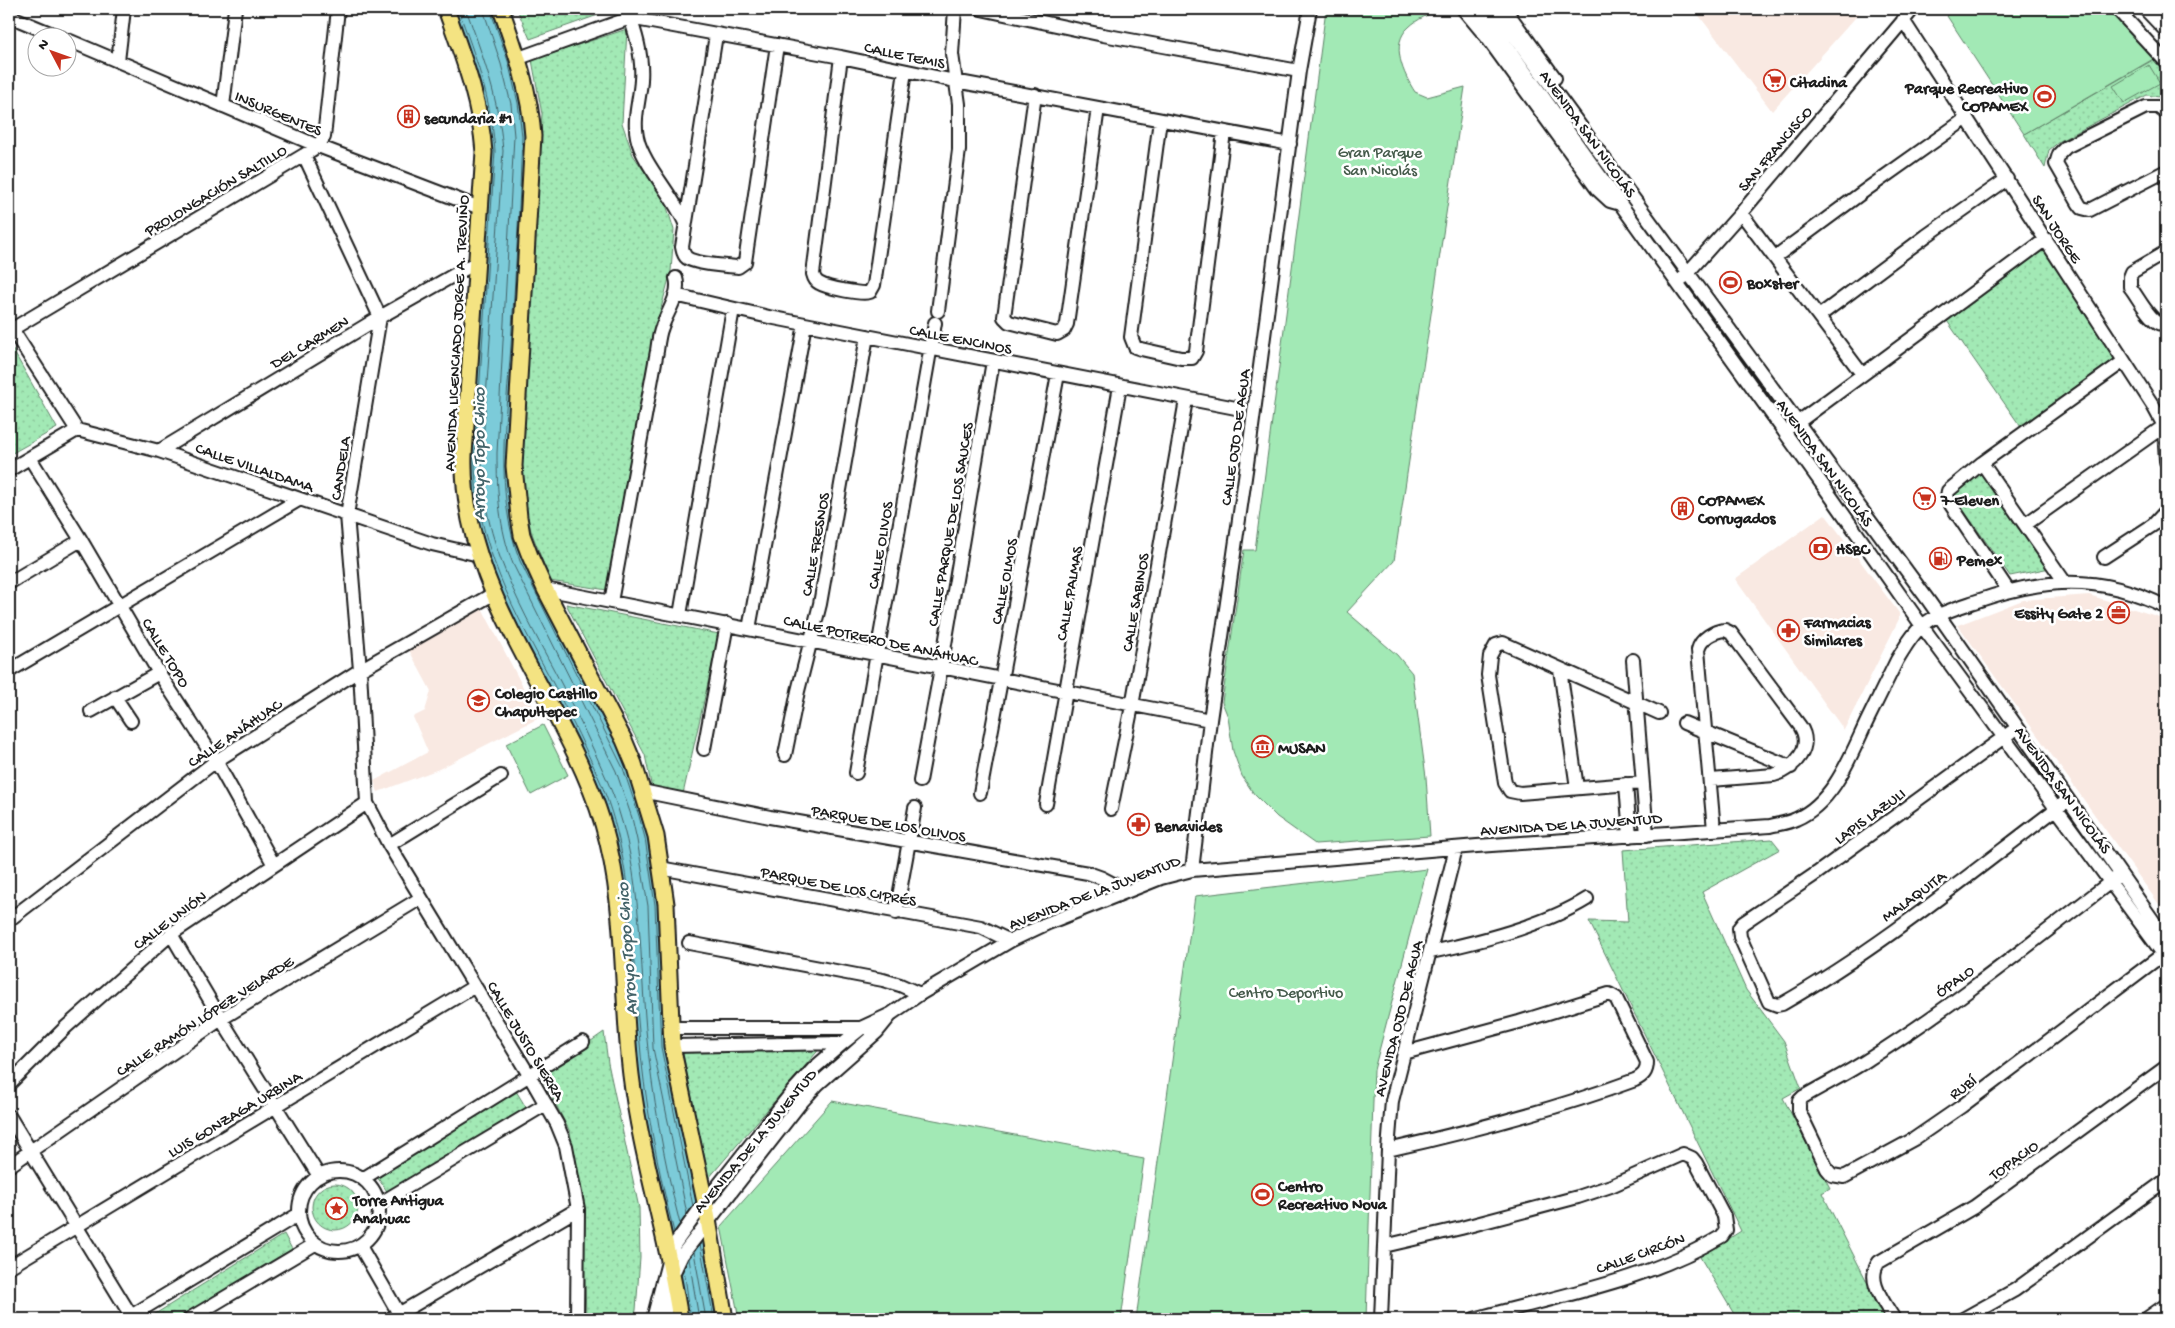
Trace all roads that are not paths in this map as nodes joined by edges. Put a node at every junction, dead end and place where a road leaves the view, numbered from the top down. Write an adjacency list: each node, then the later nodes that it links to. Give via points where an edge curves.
1 (124, 9): 30 (street)
2 (235, 9): 36 (street)
3 (338, 9): 43 (street, via 324,137)
4 (446, 9): 50 (main road, AVENIDA LICENCIADO JORGE A. TREVIÑO, via 472,81 482,127 484,152)
5 (501, 9): 29 (main road)
6 (955, 9): 34 (street, CALLE OLIVOS, via 952,54)
7 (980, 9): 33 (street, via 1103,36)
8 (1310, 9): 33 (street, CALLE OJO DE AGUA)
9 (1463, 9): 49 (street, via 1597,189 1610,201)
10 (1476, 9): 45 (street, AVENIDA SAN NICOLÁS)
11 (1491, 9): 45 (street, AVENIDA SAN NICOLÁS, via 1521,45)
12 (1505, 9): 48 (street, via 1620,170)
13 (1913, 9): 21 (street, SAN FRANCISCO)
14 (2117, 9): 31 (street)
15 (2128, 9): 27 (street)
16 (2145, 9): 23 (street)
17 (2164, 9): 18 (street)
18 (2166, 12)
19 (629, 13): 24 (street, CALLE TEMIS); 29 (street); 52 (street, via 641,60 638,140)
20 (9, 16): 22 (street)
21 (1903, 20): 39 (street, SAN JORGE); 51 (street, SAN FRANCISCO)
22 (38, 28)
23 (2166, 32)
24 (716, 35): 26 (street, CALLE TEMIS); 52 (street)
25 (78, 44): 30 (street, INSURGENTES)
26 (777, 45): 28 (street, CALLE TEMIS); 52 (street, via 743,265 738,267 689,259 682,247)
27 (2166, 49)
28 (841, 57): 32 (street, CALLE TEMIS); 32 (street, via 812,268 814,278 821,284 863,293 870,292 874,285)
29 (519, 58): 94 (main road, via 533,136 515,477 522,535)
30 (118, 61): 36 (street, INSURGENTES)
31 (2166, 62)
32 (905, 71): 34 (street, CALLE TEMIS)
33 (1299, 71): 42 (street, CALLE OJO DE AGUA)
34 (955, 81): 35 (street, CALLE TEMIS); 68 (street, CALLE OLIVOS, via 959,104 959,150)
35 (1035, 95): 37 (street, CALLE TEMIS); 37 (street, via 1004,316 1009,322 1057,334 1064,330)
36 (223, 106): 43 (street, INSURGENTES)
37 (1098, 108): 40 (street, CALLE TEMIS)
38 (2166, 112): 46 (street, via 2153,106 2146,107 2066,147 2057,159 2057,170 2086,210 2095,209)
39 (1967, 118): 47 (street, SAN JORGE); 55 (street)
40 (1160, 120): 41 (street, CALLE TEMIS); 41 (street, via 1131,338 1135,347 1181,358 1192,358 1196,351)
41 (1224, 132): 42 (street, CALLE TEMIS)
42 (1290, 144): 120 (street, CALLE OJO DE AGUA)
43 (318, 146): 44 (street, PROLONGACIÓN SALTILLO); 50 (street, INSURGENTES)
44 (304, 155): 63 (street); 66 (street, PROLONGACIÓN SALTILLO)
45 (1603, 170): 48 (street, AVENIDA SAN NICOLÁS); 49 (street, AVENIDA SAN NICOLÁS)
46 (2166, 171)
47 (2007, 179): 53 (street, SAN JORGE); 62 (street)
48 (1630, 195): 57 (street, AVENIDA SAN NICOLÁS)
49 (1620, 204): 59 (street, AVENIDA SAN NICOLÁS)
50 (480, 208): 56 (main road, AVENIDA LICENCIADO JORGE A. TREVIÑO)
51 (1741, 213): 55 (street); 57 (street, SAN FRANCISCO)
52 (685, 224)
53 (2046, 239): 70 (street, SAN JORGE); 72 (street)
54 (2166, 252): 65 (street, via 2132,272 2129,282 2154,321)
55 (1775, 257): 62 (street)
56 (477, 262): 63 (street, DEL CARMEN); 90 (main road, AVENIDA LICENCIADO JORGE A. TREVIÑO, via 464,467 471,526)
57 (1688, 272): 59 (street, SAN FRANCISCO); 76 (street, AVENIDA SAN NICOLÁS)
58 (676, 278): 60 (street)
59 (1678, 283): 79 (street, AVENIDA SAN NICOLÁS)
60 (675, 295): 61 (street, CALLE ENCINOS); 97 (street, via 661,329)
61 (733, 309): 64 (street, CALLE ENCINOS); 100 (street)
62 (1819, 316): 72 (street)
63 (380, 317): 80 (street, DEL CARMEN); 87 (street, CANDELA)
64 (805, 324): 67 (street, CALLE ENCINOS); 104 (street)
65 (2166, 325)
66 (10, 330): 78 (street)
67 (867, 336): 68 (street, CALLE ENCINOS); 105 (street, CALLE FRESNOS)
68 (931, 349): 69 (street, CALLE ENCINOS); 106 (street, CALLE OLIVOS)
69 (993, 361): 71 (street, CALLE ENCINOS); 108 (street, CALLE PARQUE DE LOS SAUCES)
70 (2124, 361): 77 (street, SAN JORGE); 83 (street)
71 (1058, 374): 73 (street, CALLE ENCINOS); 113 (street, CALLE OLMOS)
72 (1862, 374): 76 (street)
73 (1120, 386): 74 (street, CALLE ENCINOS); 114 (street, CALLE PALMAS)
74 (1186, 400): 75 (street, CALLE ENCINOS); 117 (street, CALLE SABINOS)
75 (1241, 409)
76 (1798, 422): 79 (street); 101 (street, AVENIDA SAN NICOLÁS)
77 (2164, 426): 82 (street, SAN JORGE); 88 (street)
78 (77, 430): 80 (street, CALLE VILLALDAMA); 81 (street)
79 (1785, 432): 103 (street, AVENIDA SAN NICOLÁS)
80 (159, 451): 85 (street, CALLE VILLALDAMA)
81 (30, 458): 84 (street); 89 (street, CALLE TOPO)
82 (2166, 461)
83 (1982, 463): 88 (street); 95 (street, via 1951,487 1948,500)
84 (9, 470)
85 (300, 499): 87 (street, CALLE VILLALDAMA); 98 (street)
86 (2166, 511): 91 (street, via 2153,525)
87 (347, 515): 90 (street, CALLE VILLALDAMA, via 432,544); 110 (street, CANDELA)
88 (2026, 524): 92 (street)
89 (82, 540): 93 (street); 98 (street, CALLE TOPO)
90 (479, 555): 96 (main road, AVENIDA LICENCIADO JORGE A. TREVIÑO)
91 (2104, 557)
92 (2064, 581): 95 (street, AVENIDA DE LA JUVENTUD); 99 (street, AVENIDA DE LA JUVENTUD, via 2130,592)
93 (9, 583)
94 (545, 589): 97 (street, CALLE POTRERO DE ANÁHUAC); 137 (main road, via 624,740)
95 (2008, 590): 101 (street, AVENIDA DE LA JUVENTUD)
96 (493, 594): 110 (street, CALLE ANÁHUAC); 199 (main road, AVENIDA LICENCIADO JORGE A. TREVIÑO, via 573,748 591,788 612,857 620,919 631,1077)
97 (611, 602): 100 (street, CALLE POTRERO DE ANÁHUAC)
98 (120, 606): 111 (street); 112 (street, CALLE TOPO)
99 (2166, 607)
100 (680, 615): 102 (street, CALLE POTRERO DE ANÁHUAC)
101 (1939, 616): 103 (street, AVENIDA DE LA JUVENTUD); 123 (street, AVENIDA SAN NICOLÁS)
102 (727, 624): 104 (street, CALLE POTRERO DE ANÁHUAC); 126 (street)
103 (1922, 626): 125 (street, AVENIDA SAN NICOLÁS); 145 (street, AVENIDA DE LA JUVENTUD, via 1897,660 1844,770 1819,802 1796,819 1784,823)
104 (749, 628): 105 (street, CALLE POTRERO DE ANÁHUAC)
105 (812, 641): 106 (street, CALLE POTRERO DE ANÁHUAC); 127 (street, CALLE FRESNOS)
106 (876, 654): 108 (street, CALLE POTRERO DE ANÁHUAC); 130 (street, CALLE OLIVOS)
107 (1632, 660): 116 (street)
108 (941, 668): 113 (street, CALLE POTRERO DE ANÁHUAC); 133 (street, CALLE PARQUE DE LOS SAUCES)
109 (1560, 669): 116 (street); 136 (street); 136 (street, via 1503,643 1496,645 1490,656 1488,675 1505,783 1510,791)
110 (360, 670): 128 (street, CALLE ANÁHUAC); 140 (street, CANDELA)
111 (9, 671)
112 (159, 673): 115 (street); 128 (street, CALLE TOPO)
113 (1002, 680): 114 (street, CALLE POTRERO DE ANÁHUAC); 138 (street, CALLE OLMOS)
114 (1067, 693): 117 (street, CALLE POTRERO DE ANÁHUAC); 141 (street, CALLE PALMAS)
115 (115, 697): 118 (street); 121 (street)
116 (1636, 701): 119 (street); 134 (street)
117 (1132, 706): 120 (street, CALLE POTRERO DE ANÁHUAC); 144 (street, CALLE SABINOS)
118 (91, 711)
119 (1660, 713)
120 (1210, 720): 153 (street, CALLE OJO DE AGUA)
121 (131, 721)
122 (1684, 723): 124 (street)
123 (2018, 727): 125 (street, LAPIS LAZULI); 139 (street, AVENIDA SAN NICOLÁS)
124 (1707, 733): 129 (street); 129 (street, via 1699,644 1706,637 1725,630 1803,731 1805,743); 132 (street)
125 (2005, 736): 143 (street, AVENIDA SAN NICOLÁS); 168 (street, LAPIS LAZULI, via 1817,873 1748,919 1740,928 1740,937)
126 (704, 749)
127 (785, 756)
128 (216, 762): 151 (street, CALLE TOPO); 159 (street, CALLE ANÁHUAC)
129 (1791, 767): 132 (street, via 1774,774)
130 (856, 773)
131 (501, 776): 149 (street)
132 (1711, 780): 145 (street)
133 (920, 781)
134 (1642, 783): 135 (street); 146 (street)
135 (1626, 784): 136 (street); 147 (street)
136 (1577, 788)
137 (642, 791): 148 (street, PARQUE DE LOS OLIVOS); 152 (main road, via 656,836)
138 (980, 793)
139 (2068, 800): 143 (street, MALAQUITA); 154 (street, AVENIDA SAN NICOLÁS)
140 (367, 803): 149 (street, CALLE JUSTO SIERRA); 151 (street, CALLE UNIÓN)
141 (1046, 804)
142 (915, 808): 148 (street)
143 (2057, 808): 154 (street, AVENIDA SAN NICOLÁS); 168 (street, MALAQUITA, via 1860,955 1807,990 1782,1004)
144 (1111, 809)
145 (1714, 830): 146 (street, AVENIDA DE LA JUVENTUD)
146 (1647, 834): 147 (street, AVENIDA DE LA JUVENTUD)
147 (1630, 836): 150 (street, AVENIDA DE LA JUVENTUD)
148 (909, 842): 155 (street, PARQUE DE LOS OLIVOS, via 1088,873); 158 (street)
149 (389, 845): 156 (street, CALLE JUSTO SIERRA)
150 (1456, 848): 153 (street, AVENIDA DE LA JUVENTUD); 164 (street, AVENIDA OJO DE AGUA)
151 (274, 864): 160 (street, CALLE UNIÓN)
152 (660, 868): 158 (street, PARQUE DE LOS CIPRÉS); 172 (main road, via 666,904)
153 (1192, 870): 155 (street, AVENIDA DE LA JUVENTUD)
154 (2116, 878): 161 (street, AVENIDA SAN NICOLÁS); 165 (street, AVENIDA SAN NICOLÁS); 181 (street, ÓPALO, via 1980,982 1869,1060)
155 (1127, 892): 162 (street, AVENIDA DE LA JUVENTUD)
156 (420, 898): 166 (street, CALLE JUSTO SIERRA); 170 (street, CALLE RAMÓN LÓPEZ VELARDE)
157 (1587, 899): 164 (street, via 1494,937)
158 (896, 912): 162 (street, PARQUE DE LOS CIPRÉS, via 981,927)
159 (9, 920)
160 (171, 934): 170 (street); 180 (street, CALLE UNIÓN, via 66,1027)
161 (2166, 939)
162 (1010, 941): 167 (street, AVENIDA DE LA JUVENTUD)
163 (689, 943): 167 (street, via 882,980)
164 (1431, 952): 177 (street, AVENIDA OJO DE AGUA)
165 (2165, 955): 181 (street, RUBÍ, via 1962,1106 1914,1139 1844,1176 1832,1175 1826,1169 1799,1111)
166 (475, 986): 179 (street, CALLE JUSTO SIERRA); 183 (street, LUIS GONZAGA URBINA)
167 (920, 994): 169 (street, AVENIDA DE LA JUVENTUD)
168 (1772, 1005)
169 (891, 1014): 171 (street, AVENIDA DE LA JUVENTUD); 173 (street, AVENIDA DE LA JUVENTUD)
170 (221, 1019): 183 (street); 186 (street, CALLE RAMÓN LÓPEZ VELARDE)
171 (863, 1027): 172 (street); 173 (street); 175 (street, AVENIDA DE LA JUVENTUD)
172 (670, 1028): 176 (main road)
173 (877, 1032): 194 (street, AVENIDA DE LA JUVENTUD, via 818,1084)
174 (583, 1042): 179 (street)
175 (843, 1043): 176 (street); 194 (street, AVENIDA DE LA JUVENTUD, via 793,1091)
176 (672, 1046): 194 (main road)
177 (1404, 1053): 185 (street, AVENIDA OJO DE AGUA, via 1392,1101); 185 (street, via 1609,994 1616,998 1647,1062 1647,1069 1634,1080 1590,1097)
178 (2166, 1067): 213 (street, TOPACIO, via 1974,1207 1886,1257 1874,1268 1874,1282)
179 (529, 1075): 182 (street, CALLE JUSTO SIERRA); 189 (street)
180 (9, 1084)
181 (1799, 1101)
182 (546, 1104): 191 (street); 192 (street, CALLE JUSTO SIERRA, via 566,1146)
183 (275, 1107): 188 (street); 195 (street, LUIS GONZAGA URBINA)
184 (9, 1116): 186 (street)
185 (1388, 1150): 198 (street, AVENIDA OJO DE AGUA)
186 (30, 1152): 187 (street, CALLE RAMÓN LÓPEZ VELARDE); 195 (street)
187 (9, 1166)
188 (318, 1176): 189 (street, via 342,1170); 193 (street, via 303,1192)
189 (364, 1178): 191 (street, via 374,1190)
190 (2166, 1180): 214 (street, via 2015,1290)
191 (379, 1204): 197 (street, via 376,1228)
192 (578, 1209): 204 (street); 206 (street, CALLE JUSTO SIERRA)
193 (299, 1214): 196 (street, via 304,1231); 203 (street)
194 (702, 1216): 199 (street, AVENIDA DE LA JUVENTUD); 210 (main road)
195 (76, 1227): 200 (street, LUIS GONZAGA URBINA); 203 (street)
196 (315, 1244): 197 (street, via 337,1251); 205 (street)
197 (360, 1246): 204 (street)
198 (1384, 1246): 211 (street, AVENIDA OJO DE AGUA); 212 (street, CALLE CIRCÓN, via 1578,1196 1620,1182 1683,1154 1696,1162 1724,1216 1726,1230 1722,1236 1668,1263 1637,1274)
199 (675, 1252): 201 (main road, AVENIDA LICENCIADO JORGE A. TREVIÑO); 207 (street)
200 (9, 1267)
201 (673, 1274): 208 (street); 209 (main road, AVENIDA LICENCIADO JORGE A. TREVIÑO)
202 (2166, 1305): 215 (street)
203 (130, 1318)
204 (397, 1318)
205 (188, 1319)
206 (577, 1319)
207 (653, 1319)
208 (664, 1319)
209 (680, 1319)
210 (725, 1319)
211 (1381, 1319)
212 (1474, 1319)
213 (1894, 1319)
214 (1963, 1319)
215 (2146, 1319)

